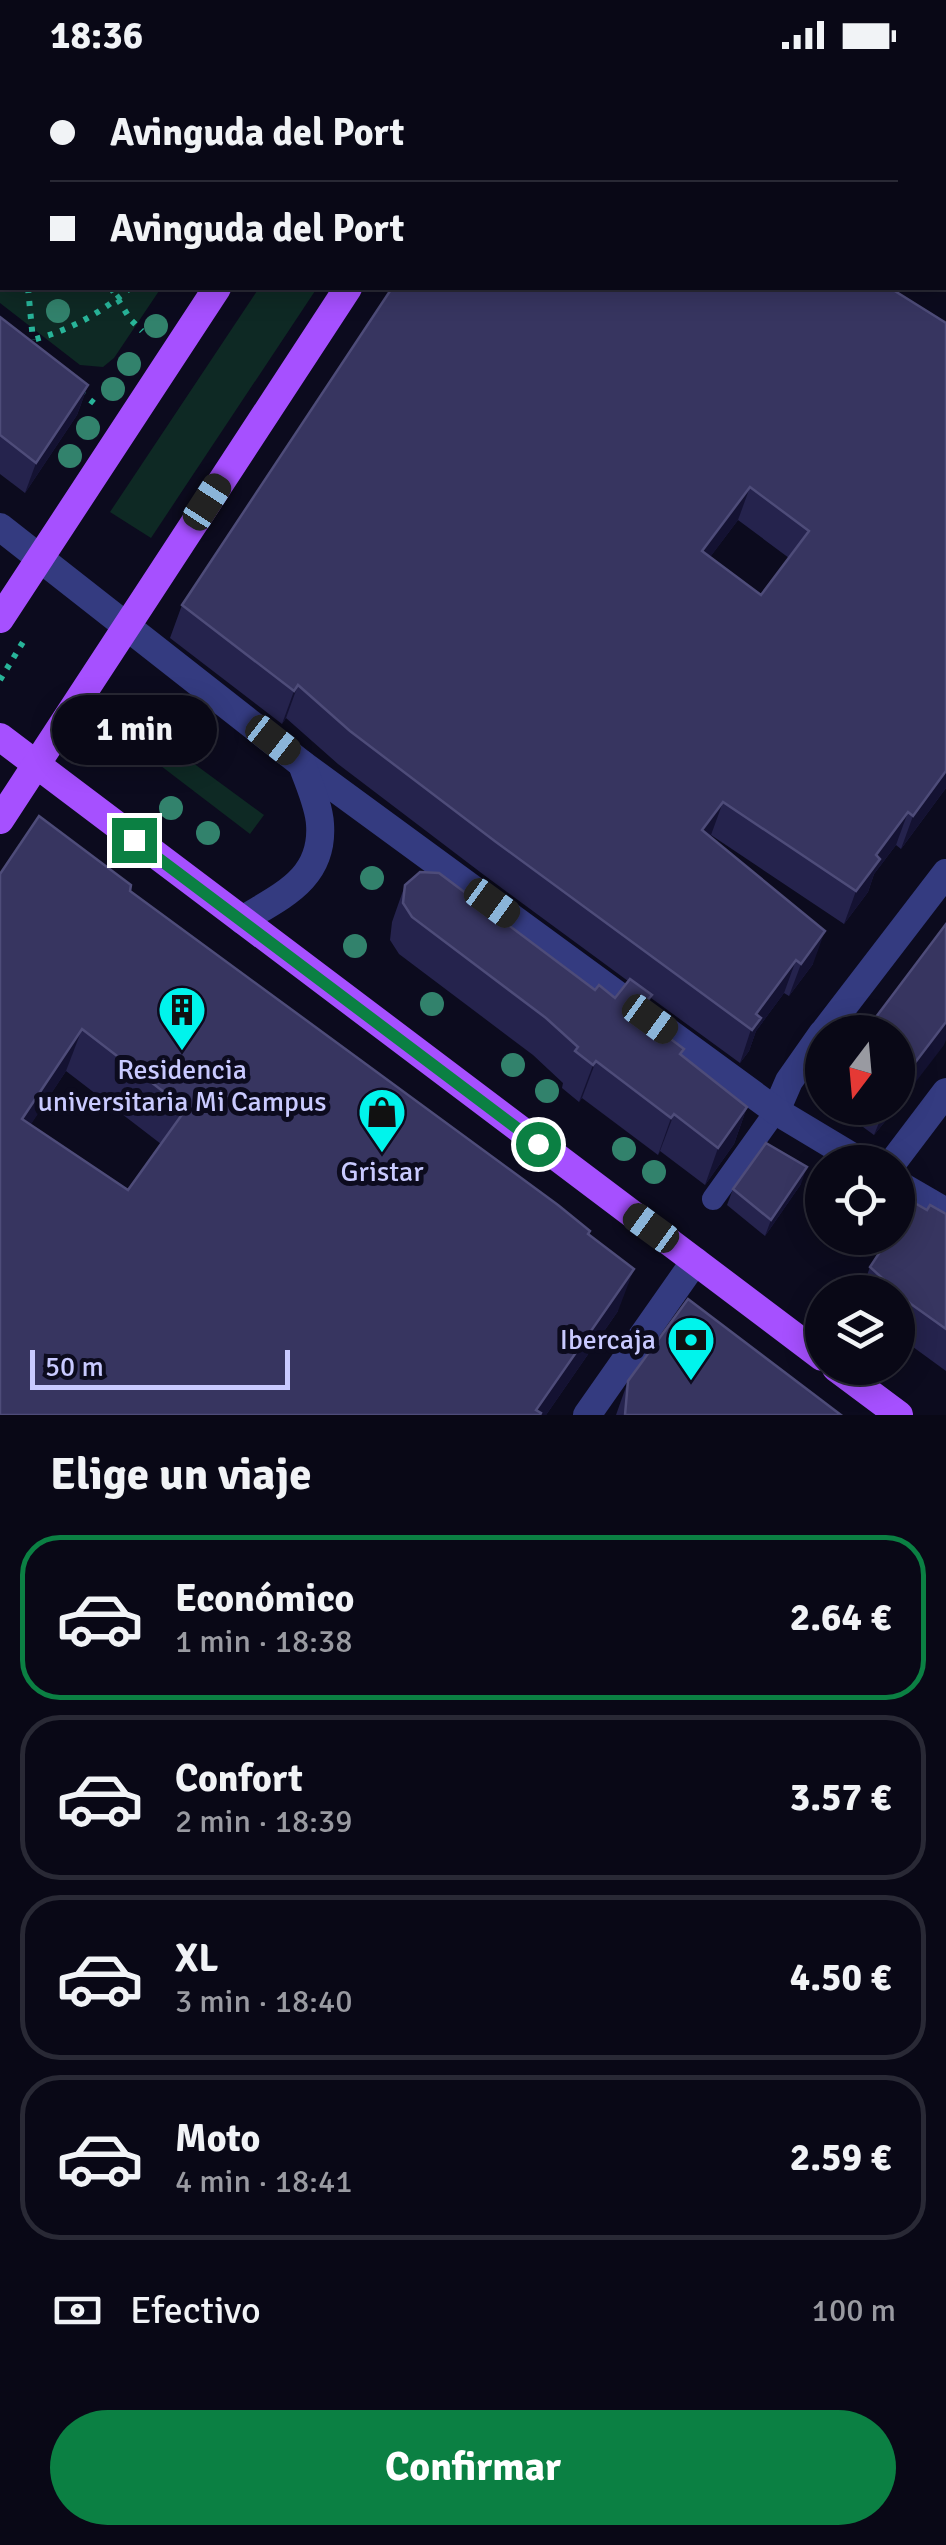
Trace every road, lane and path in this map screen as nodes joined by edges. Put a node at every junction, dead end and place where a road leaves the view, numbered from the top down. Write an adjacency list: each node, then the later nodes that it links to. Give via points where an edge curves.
1 (28, 290): 8 (path)
2 (112, 290): 6 (path)
3 (128, 290): 6 (path)
4 (215, 290): 13 (main road)
5 (347, 290): 15 (main road)
6 (118, 298): 7 (path); 8 (path, via 59,333)
7 (142, 331)
8 (33, 340): 9 (path, via 17,344)
9 (32, 356)
10 (78, 391): 11 (path)
11 (94, 403)
12 (0, 527): 13 (street)
13 (39, 557): 14 (main road); 15 (street)
14 (0, 618)
15 (127, 625): 17 (street); 18 (main road)
16 (0, 738): 18 (main road)
17 (302, 764): 21 (street, via 320,824 313,865 299,885); 25 (street)
18 (36, 765): 19 (main road); 21 (main road)
19 (0, 820)
20 (946, 873): 22 (street)
21 (242, 920): 31 (main road)
22 (837, 1015)
23 (805, 1059): 25 (street)
24 (946, 1092): 27 (street)
25 (776, 1111): 26 (street); 29 (street)
26 (833, 1145)
27 (906, 1145)
28 (915, 1194): 30 (street)
29 (713, 1199)
30 (946, 1212)
31 (695, 1261): 32 (main road); 34 (street)
32 (805, 1344)
33 (859, 1385): 35 (main road)
34 (587, 1415)
35 (899, 1415)

